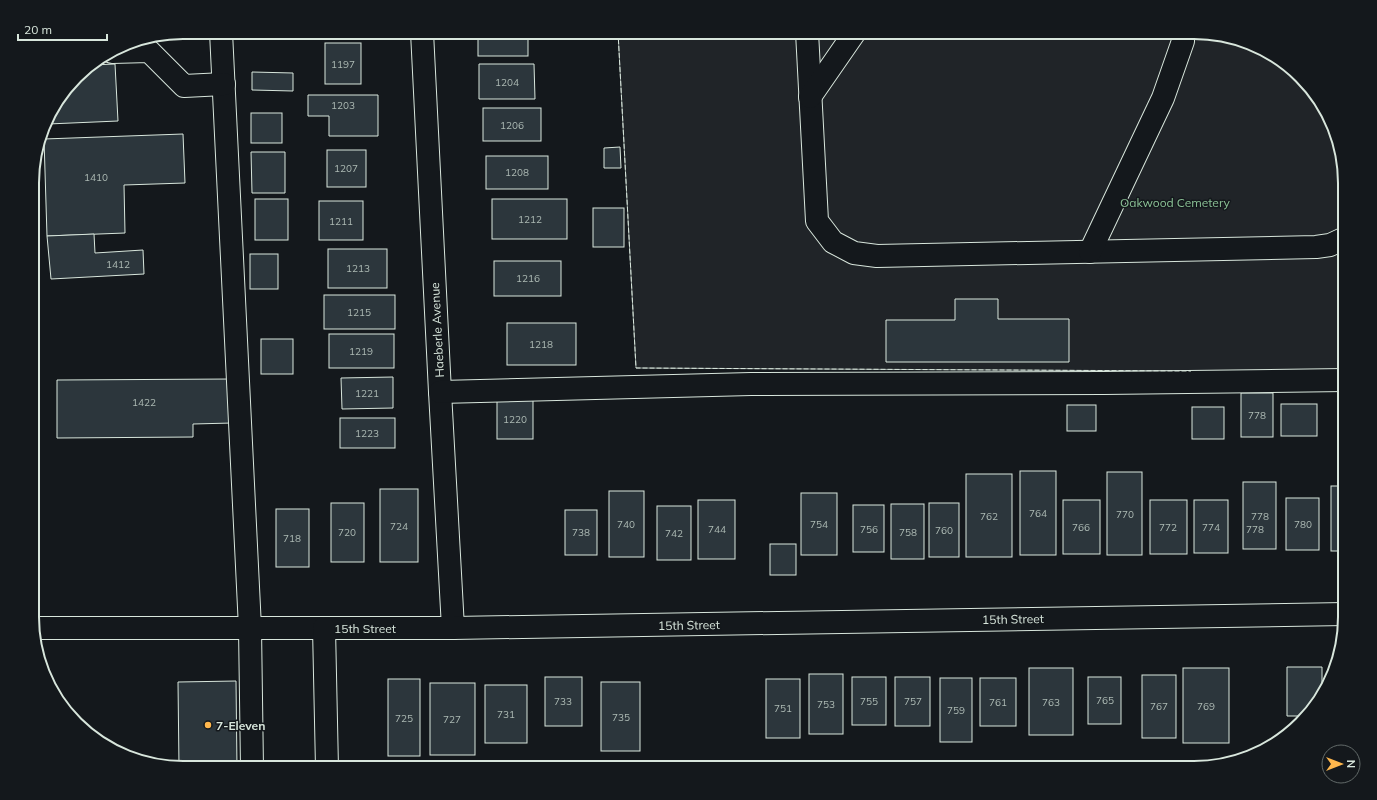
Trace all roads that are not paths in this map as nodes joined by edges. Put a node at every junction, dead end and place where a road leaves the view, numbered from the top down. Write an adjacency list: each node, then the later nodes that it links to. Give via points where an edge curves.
1 (221, 39): 7 (street)
2 (422, 39): 12 (street, Haeberle Avenue)
3 (807, 39): 8 (street)
4 (850, 39): 8 (street)
5 (1183, 39): 10 (street, via 1164,98)
6 (125, 52): 7 (street, via 149,51 184,86)
7 (224, 84): 15 (street)
8 (810, 97): 10 (street, via 817,221 833,242 854,253 878,256)
9 (1338, 241): 10 (street, via 1316,247)
10 (1090, 252)
11 (1338, 380): 12 (street, via 751,384)
12 (440, 392): 17 (street, Haeberle Avenue)
13 (1338, 614): 17 (street, 15th Street)
14 (39, 628): 15 (street, 15th Street)
15 (250, 628): 16 (street, 15th Street); 18 (street)
16 (324, 628): 17 (street, 15th Street); 19 (street)
17 (453, 628)
18 (252, 761)
19 (327, 761)

